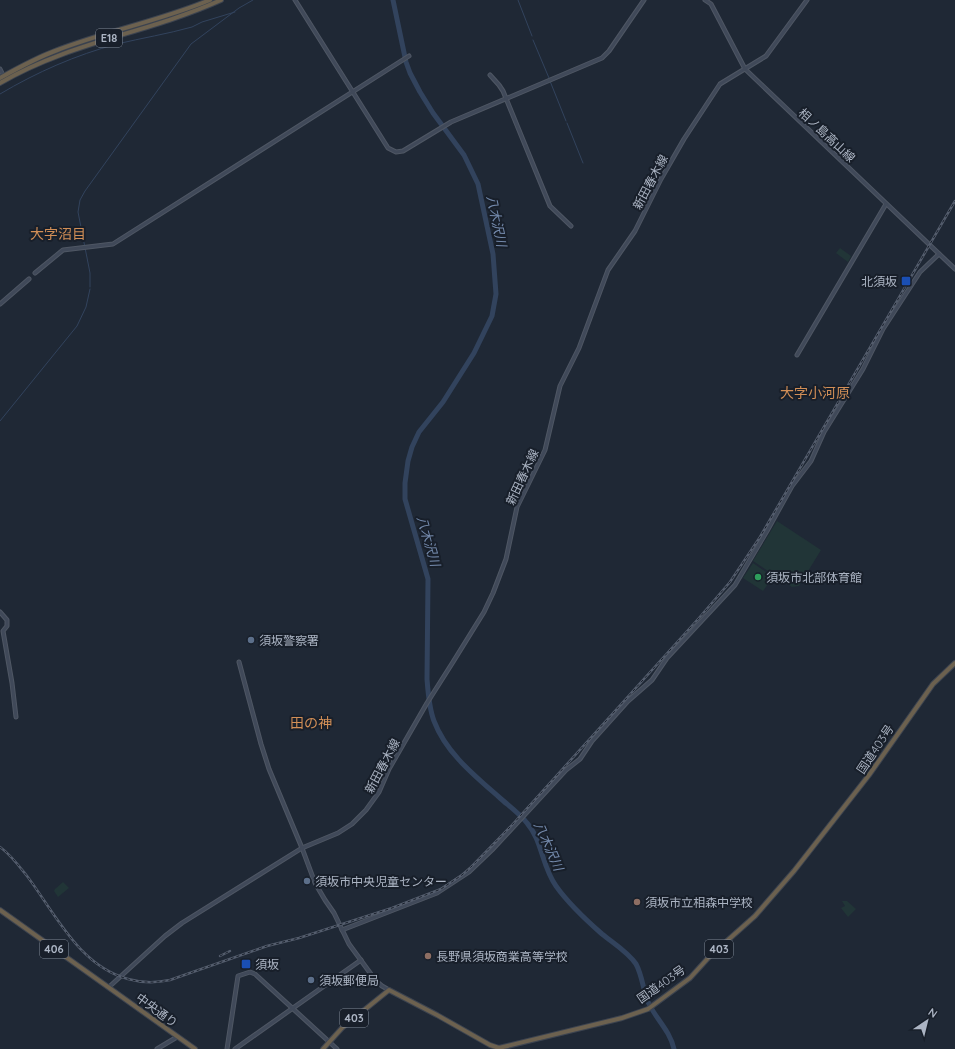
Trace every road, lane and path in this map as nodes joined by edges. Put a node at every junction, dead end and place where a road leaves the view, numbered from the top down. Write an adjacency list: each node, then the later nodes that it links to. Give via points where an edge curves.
1 (210, 0): 12 (highway, E18, via 56,50)
2 (221, 0): 13 (highway, E18, via 177,18 58,55)
3 (295, 0): 14 (street)
4 (644, 0): 15 (street, via 602,58)
5 (705, 0): 9 (street, 相ノ島高山線, via 711,4)
6 (807, 0): 9 (street, 新田春木線, via 766,56)
7 (409, 56): 14 (street)
8 (0, 69): 10 (street)
9 (745, 69): 16 (street, 相ノ島高山線); 28 (street, 新田春木線, via 717,88 661,179 635,231 608,270 579,348 560,386 545,450 517,507 506,559 484,612 427,703 379,792 366,810 338,833)
10 (2, 73)
11 (490, 74): 15 (street, via 500,85)
12 (0, 78)
13 (0, 83)
14 (353, 92): 15 (street, via 388,148 396,152 402,151 450,122); 20 (street, via 113,244 63,250)
15 (507, 99): 17 (street, via 550,206)
16 (886, 204): 18 (street, 相ノ島高山線); 23 (street)
17 (571, 226)
18 (939, 254): 19 (street, 相ノ島高山線); 30 (street, via 920,272 884,329 824,432 811,461 792,486 735,585 667,658 650,682 628,701 592,741 580,759 566,770 521,820 480,862 454,883 422,900)
19 (954, 268)
20 (35, 274)
21 (29, 279): 22 (street)
22 (0, 304)
23 (798, 355)
24 (0, 612): 27 (street, via 7,620 7,626 3,631)
25 (239, 662): 28 (street, via 269,769)
26 (955, 663): 37 (highway, 国道403号 / 403, via 933,684 865,782 794,871 755,916 710,956 690,978 648,1009)
27 (16, 718)
28 (302, 848): 30 (street, via 315,883); 32 (street, 新田春木線, via 182,923)
29 (0, 910): 32 (highway, 406)
30 (342, 930): 31 (street)
31 (361, 960): 33 (street, via 376,981); 34 (street)
32 (109, 987): 35 (highway, 中央通り / 406)
33 (389, 990): 36 (highway, 403, via 342,1028); 37 (highway, 国道403号 / 403, via 490,1045 499,1048)
34 (292, 1008): 36 (street); 40 (street, via 250,972 238,976); 41 (street)
35 (177, 1037): 38 (street); 39 (highway, 中央通り / 406)
36 (329, 1042): 42 (highway, 403); 43 (street)
37 (512, 1047)
38 (157, 1049)
39 (195, 1049)
40 (228, 1049)
41 (235, 1049)
42 (323, 1049)
43 (337, 1049)

